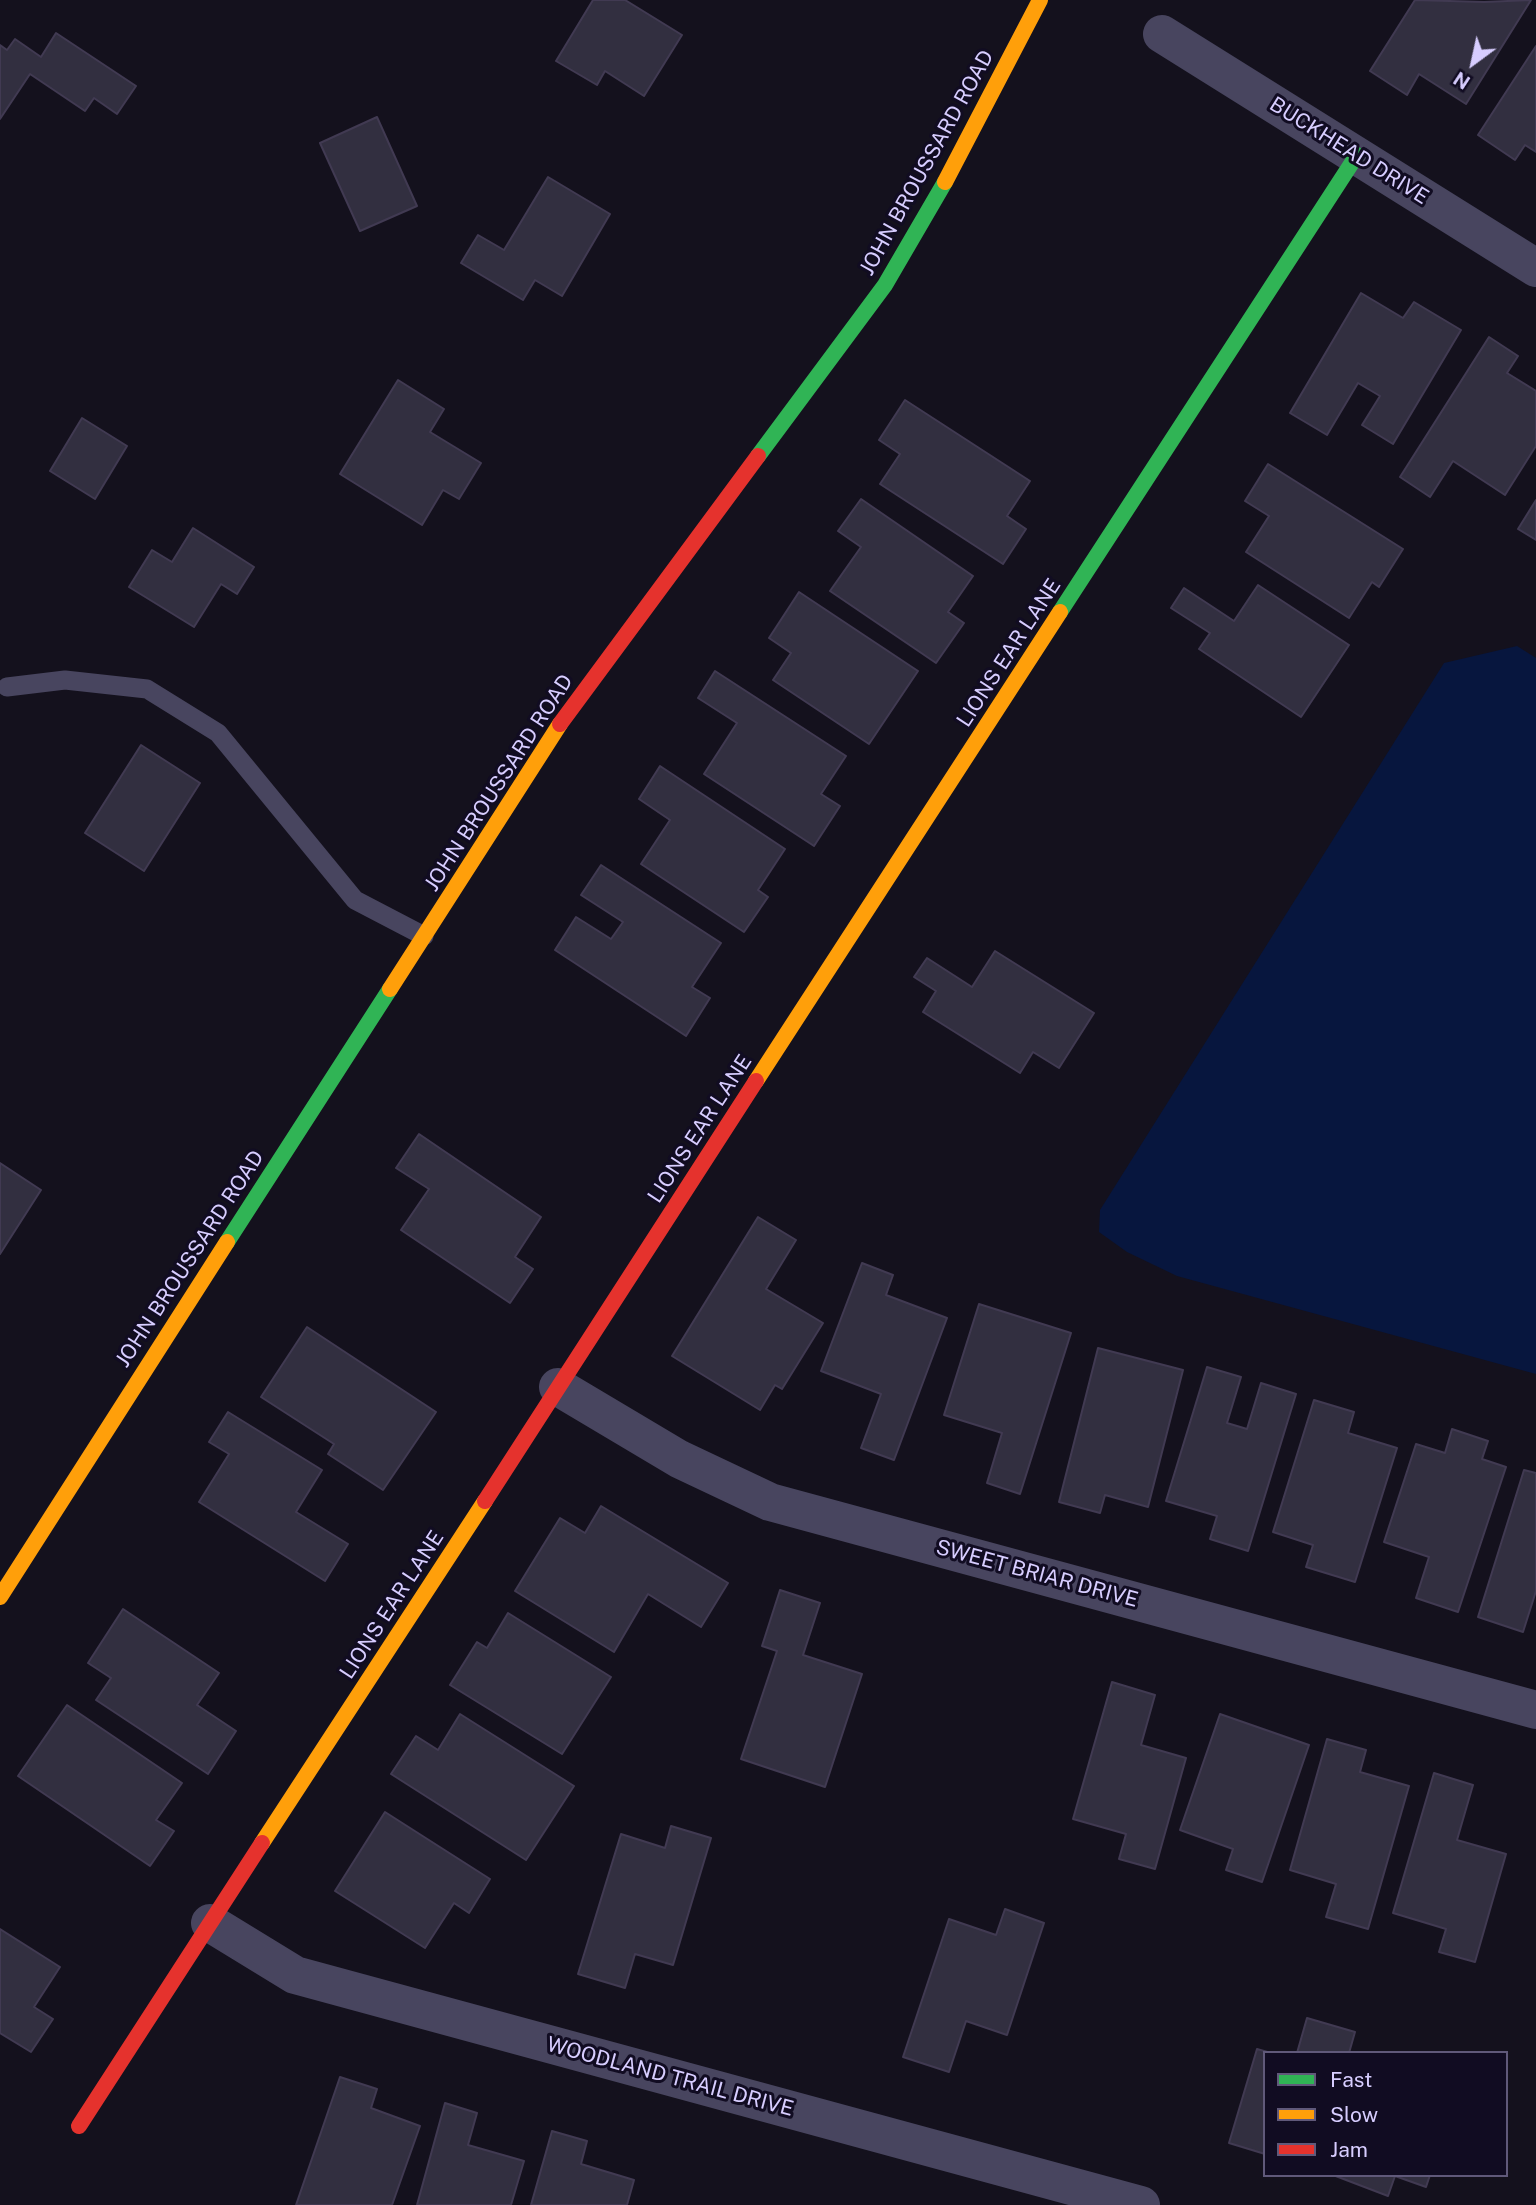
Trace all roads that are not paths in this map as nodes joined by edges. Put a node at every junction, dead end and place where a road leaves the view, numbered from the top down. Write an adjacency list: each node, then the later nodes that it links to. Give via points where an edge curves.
1 (1040, 0): 6 (street, JOHN BROUSSARD ROAD, via 962,154 885,285 565,717)
2 (1162, 34): 3 (street, BUCKHEAD DRIVE)
3 (1357, 155): 4 (street, BUCKHEAD DRIVE); 7 (street, LIONS EAR LANE)
4 (1536, 268)
5 (7, 687): 6 (lane, via 65,680 147,689 218,733 355,900)
6 (424, 936): 8 (street, JOHN BROUSSARD ROAD)
7 (558, 1387): 9 (street, SWEET BRIAR DRIVE, via 679,1459 770,1502); 10 (street, LIONS EAR LANE)
8 (0, 1597)
9 (1536, 1710)
10 (210, 1923): 11 (street, LIONS EAR LANE); 12 (street, WOODLAND TRAIL DRIVE, via 295,1975)
11 (79, 2126)
12 (1141, 2205)

